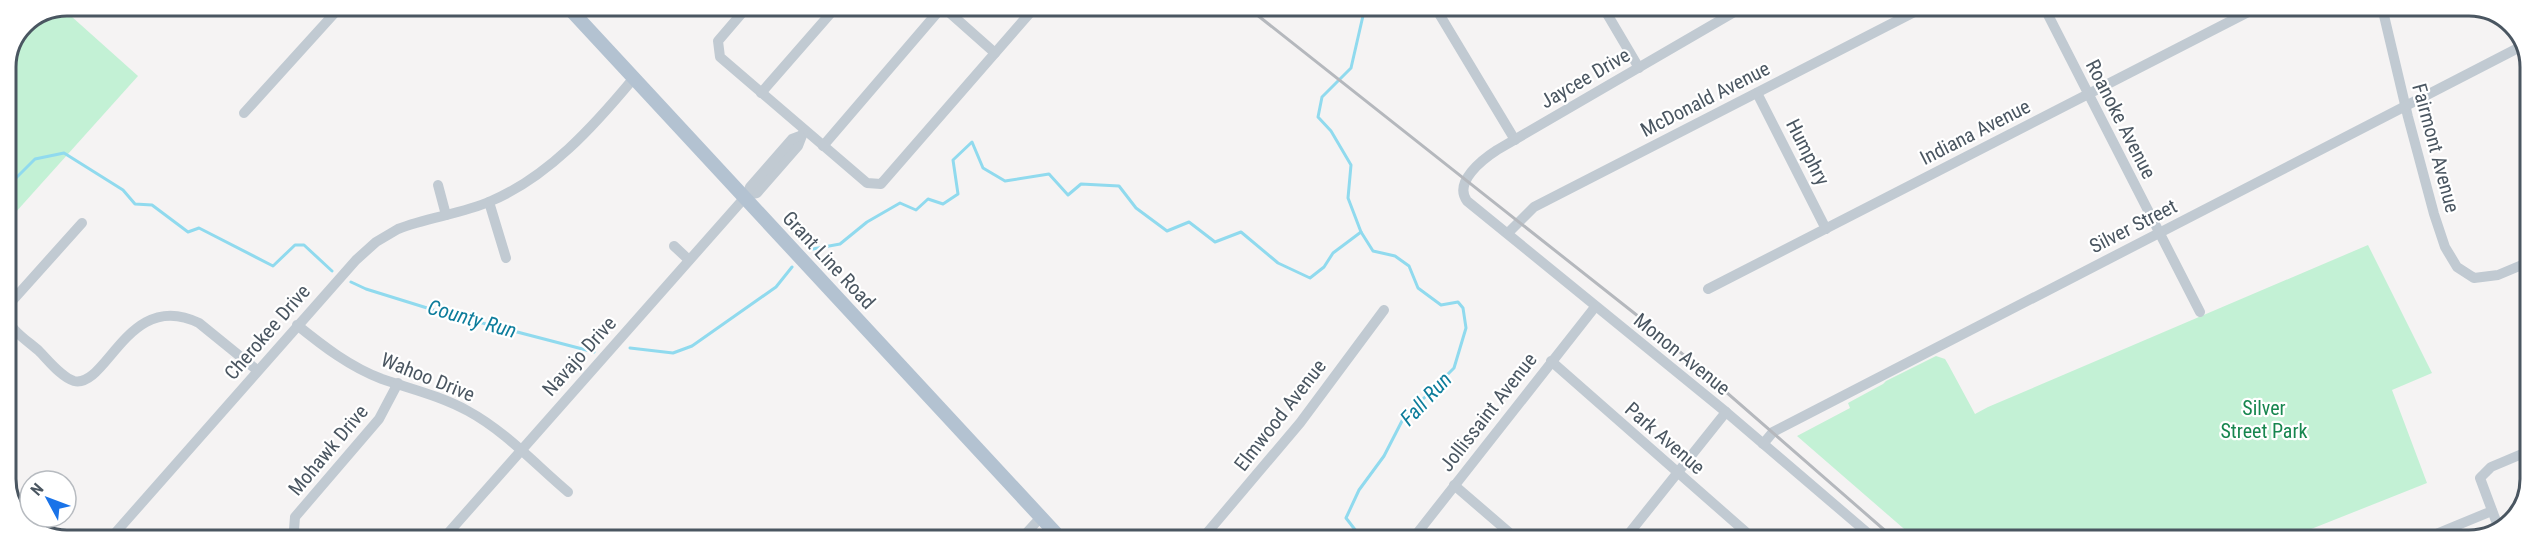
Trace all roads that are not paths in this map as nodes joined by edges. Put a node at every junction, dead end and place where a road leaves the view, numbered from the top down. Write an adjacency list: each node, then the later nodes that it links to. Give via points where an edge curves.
1 (332, 16): 23 (street)
2 (576, 16): 18 (main road, Grant Line Road)
3 (739, 16): 19 (street, via 718,41 720,57)
4 (828, 16): 19 (street)
5 (934, 16): 26 (street)
6 (952, 16): 16 (street)
7 (1026, 16): 16 (street)
8 (1441, 16): 25 (street)
9 (1608, 16): 17 (street)
10 (1728, 16): 17 (street, Jaycee Drive)
11 (1907, 16): 20 (street, McDonald Avenue)
12 (2049, 16): 21 (street, Roanoke Avenue)
13 (2240, 16): 21 (street, Indiana Avenue)
14 (2384, 16): 22 (street, Fairmont Avenue)
15 (2516, 49): 22 (street, Silver Street)
16 (995, 53): 26 (street, via 881,184 867,183)
17 (1639, 68): 25 (street, Jaycee Drive)
18 (633, 79): 28 (main road, Grant Line Road); 30 (street, Cherokee Drive, via 549,167 526,184)
19 (761, 93): 24 (street)
20 (1757, 93): 33 (street, Humphry); 34 (street, McDonald Avenue, via 1534,207)
21 (2088, 94): 33 (street, Indiana Avenue); 35 (street, Roanoke Avenue)
22 (2405, 105): 35 (street, Silver Street); 39 (street, Fairmont Avenue, via 2445,248 2462,273 2481,278)
23 (243, 113)
24 (802, 134): 26 (street); 28 (street, Navajo Drive, via 792,140)
25 (1515, 140): 29 (street, Jaycee Drive, via 1477,165 1463,188)
26 (823, 146)
27 (438, 185): 31 (street)
28 (746, 196): 38 (street, Navajo Drive); 58 (main road, Grant Line Road)
29 (1464, 196): 34 (street, Monon Avenue)
30 (489, 202): 31 (street, Cherokee Drive); 37 (street)
31 (446, 215): 45 (street, Cherokee Drive, via 410,225 376,242)
32 (82, 223): 41 (street)
33 (1826, 229): 40 (street, Indiana Avenue)
34 (1508, 232): 42 (street, Monon Avenue)
35 (2159, 233): 44 (street, Roanoke Avenue); 51 (street, Silver Street, via 1773,432)
36 (674, 246): 38 (street)
37 (506, 258)
38 (689, 260): 52 (street, Navajo Drive)
39 (2519, 266)
40 (1708, 289)
41 (17, 296)
42 (1595, 307): 47 (street, Jollissaint Avenue); 50 (street, Monon Avenue)
43 (1384, 310): 65 (street, Elmwood Avenue, via 1300,423)
44 (2200, 312)
45 (297, 325): 48 (street, Cherokee Drive); 49 (street, Wahoo Drive, via 340,358)
46 (17, 330): 48 (street, via 74,381 86,380 99,370 116,347 140,326 170,315 199,323)
47 (1551, 361): 54 (street, Park Avenue); 55 (street, Jollissaint Avenue)
48 (258, 370): 60 (street, Cherokee Drive)
49 (398, 383): 52 (street, Wahoo Drive, via 467,410); 61 (street, Mohawk Drive, via 379,419 295,517)
50 (1726, 412): 51 (street, Monon Avenue); 54 (street)
51 (1763, 444): 70 (street, Monon Avenue)
52 (520, 450): 56 (street, Wahoo Drive); 62 (street, Navajo Drive)
53 (2520, 455): 57 (street, via 2482,475 2480,482)
54 (1677, 473): 68 (street); 69 (street, Park Avenue)
55 (1454, 485): 66 (street, Jollissaint Avenue); 67 (street)
56 (568, 492)
57 (2492, 511): 59 (street); 71 (street)
58 (1041, 517): 63 (street); 64 (main road, Grant Line Road)
59 (2496, 522)
60 (118, 530)
61 (294, 530)
62 (451, 530)
63 (1029, 530)
64 (1053, 530)
65 (1209, 530)
66 (1419, 530)
67 (1506, 530)
68 (1632, 530)
69 (1743, 530)
70 (1864, 530)
71 (2446, 530)

